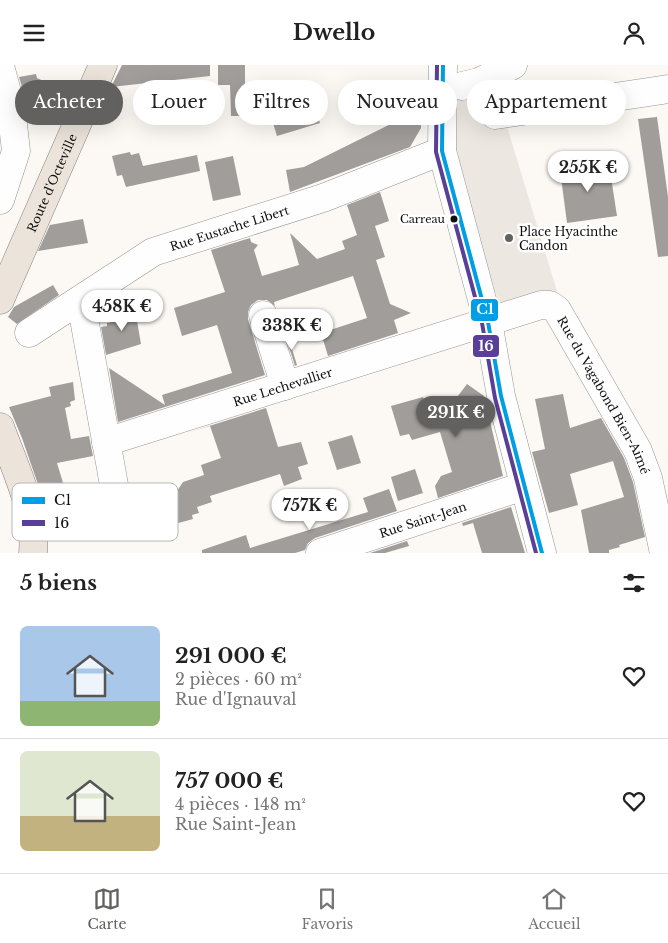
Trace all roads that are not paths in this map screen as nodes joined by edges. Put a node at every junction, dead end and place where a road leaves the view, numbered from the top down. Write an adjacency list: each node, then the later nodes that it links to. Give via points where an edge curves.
1 (103, 65): 11 (main road, Route d'Octeville)
2 (513, 65): 6 (street)
3 (0, 66): 10 (street, via 11,107 16,151)
4 (443, 77): 5 (street); 9 (street)
5 (467, 80)
6 (483, 80)
7 (668, 89): 8 (street)
8 (626, 95)
9 (442, 151): 12 (street, Rue Eustache Libert, via 323,198 154,252); 14 (street)
10 (0, 201)
11 (0, 301)
12 (81, 302): 15 (street, Rue Eustache Libert); 18 (street)
13 (263, 315): 16 (street)
14 (488, 322): 16 (street, Rue Lechevallier); 21 (street, via 501,396); 24 (street, Rue du Vagabond Bien-Aimé, via 541,305 550,305 557,310 638,451 651,487)
15 (29, 333)
16 (285, 386): 18 (street, Rue Lechevallier)
17 (0, 427): 19 (main road)
18 (106, 441): 20 (street)
19 (19, 483)
20 (114, 483)
21 (524, 486): 22 (street, Rue Saint-Jean); 23 (street)
22 (320, 553)
23 (542, 553)
24 (664, 553)

